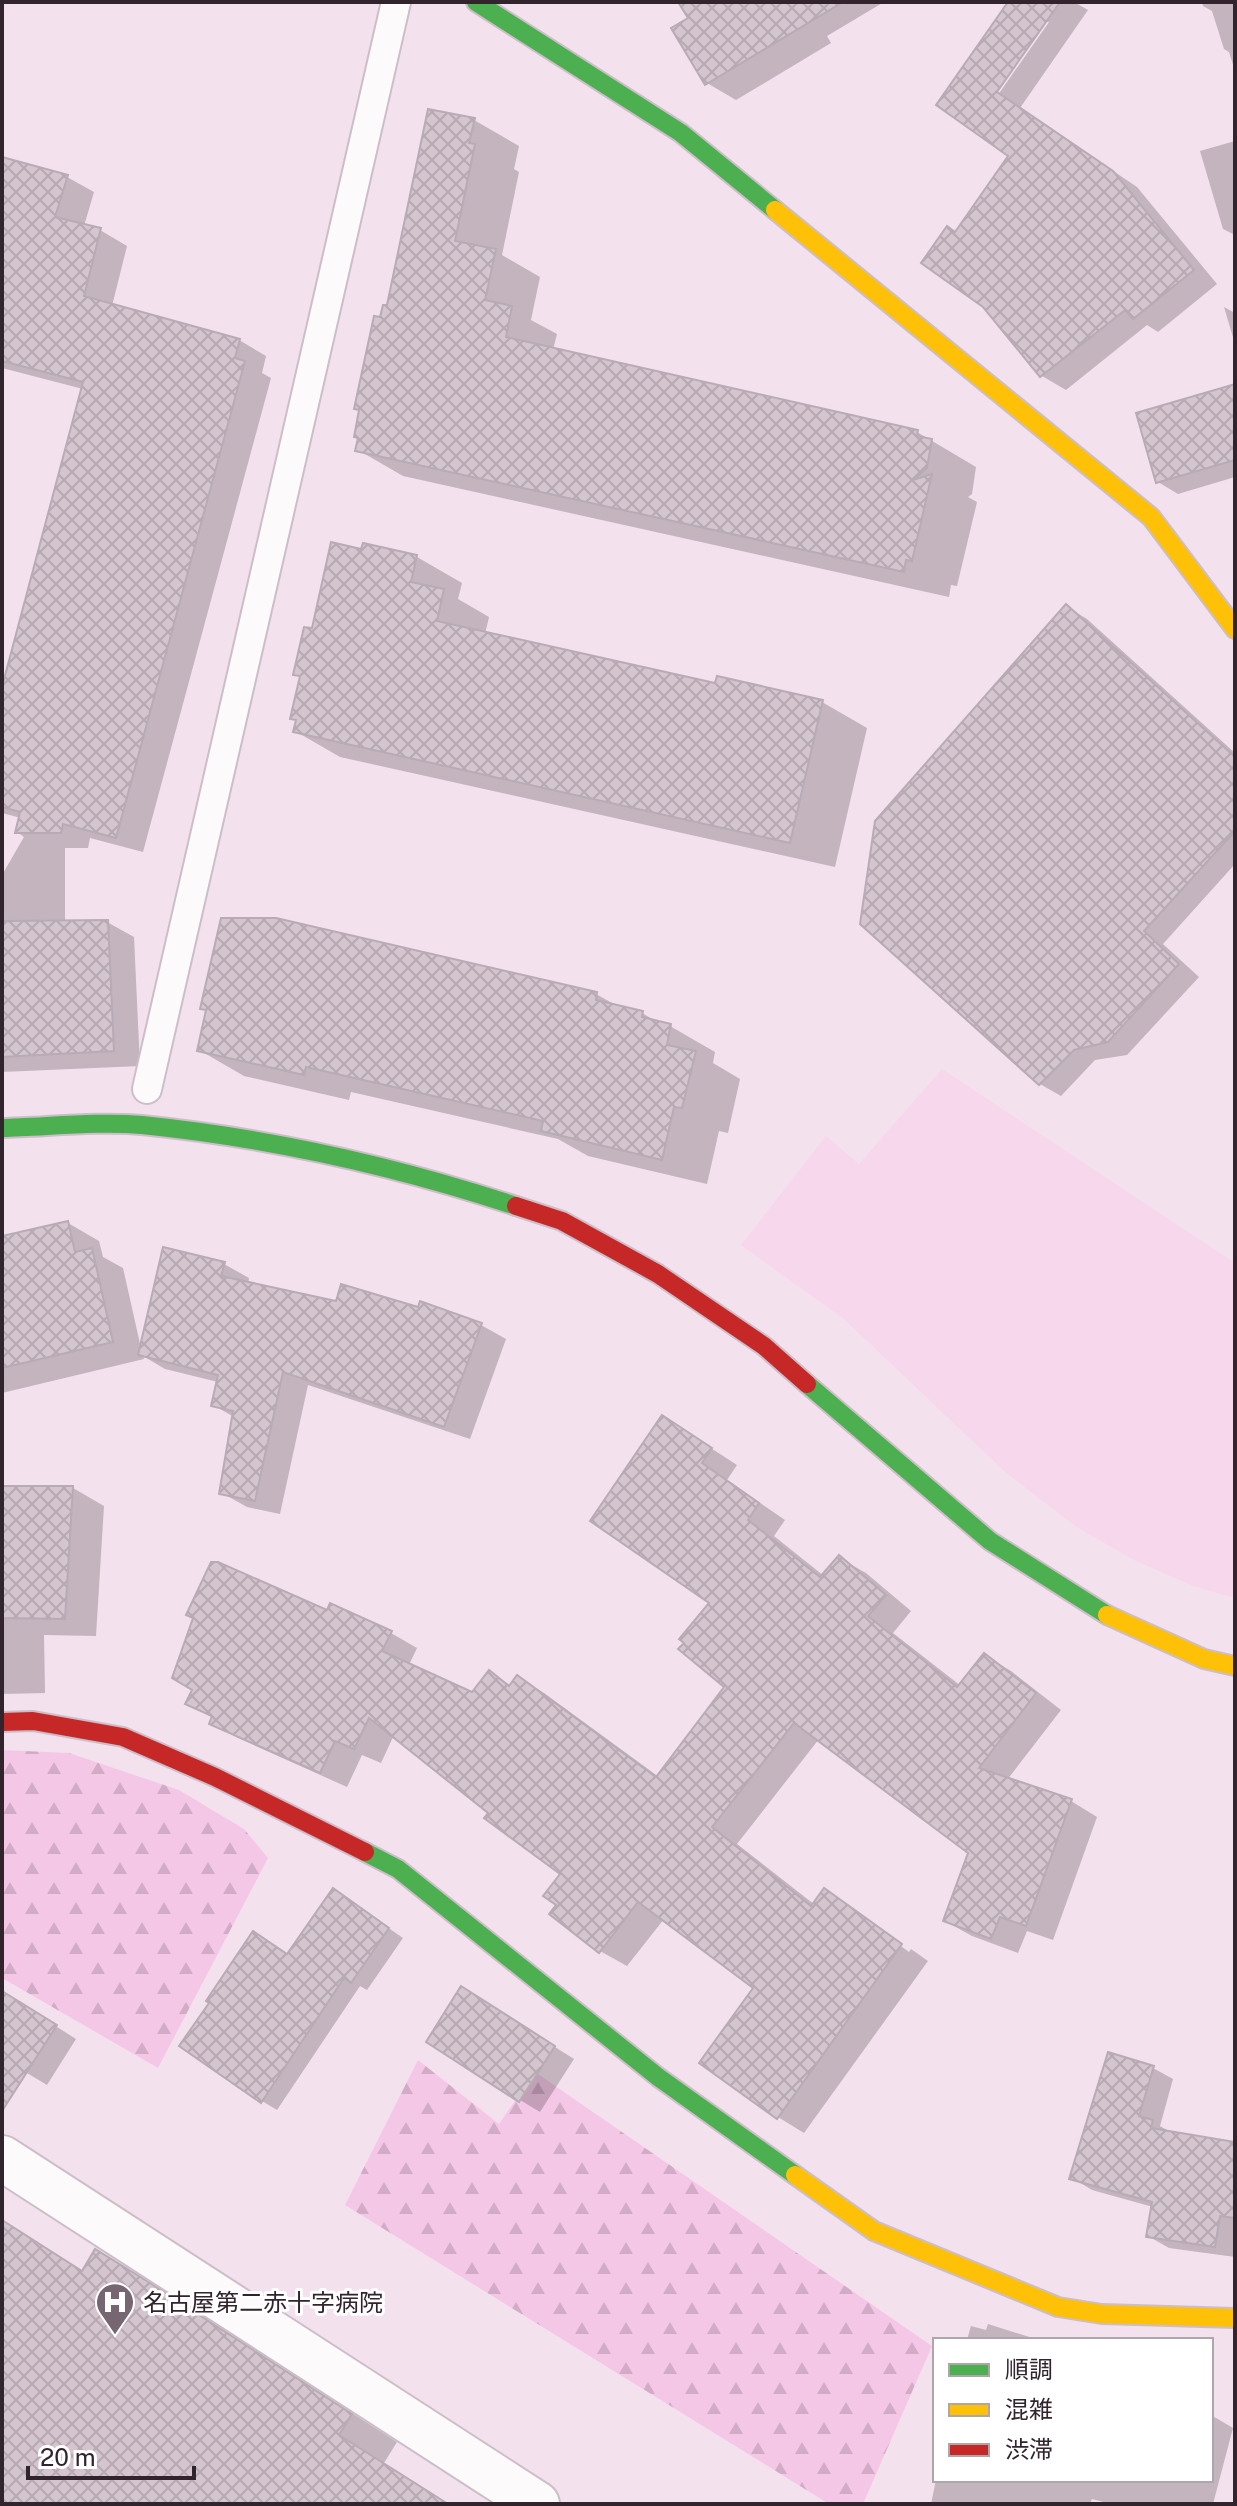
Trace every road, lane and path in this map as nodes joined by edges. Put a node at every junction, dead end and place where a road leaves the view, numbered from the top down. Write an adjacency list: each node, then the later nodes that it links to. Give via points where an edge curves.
1 (396, 2): 4 (lane)
2 (476, 2): 3 (street, via 681,133 1151,517)
3 (1235, 629)
4 (147, 1089)
5 (2, 1128): 6 (street, via 139,1125 300,1148 455,1186 562,1221 658,1274 764,1346 1002,1549 1098,1611 1204,1659)
6 (1235, 1666)
7 (2, 1722): 9 (street, via 33,1721 123,1737 398,1869 658,2077 874,2231 1058,2307 1102,2314)
8 (2, 2158): 10 (street)
9 (1235, 2318)
10 (537, 2504)

